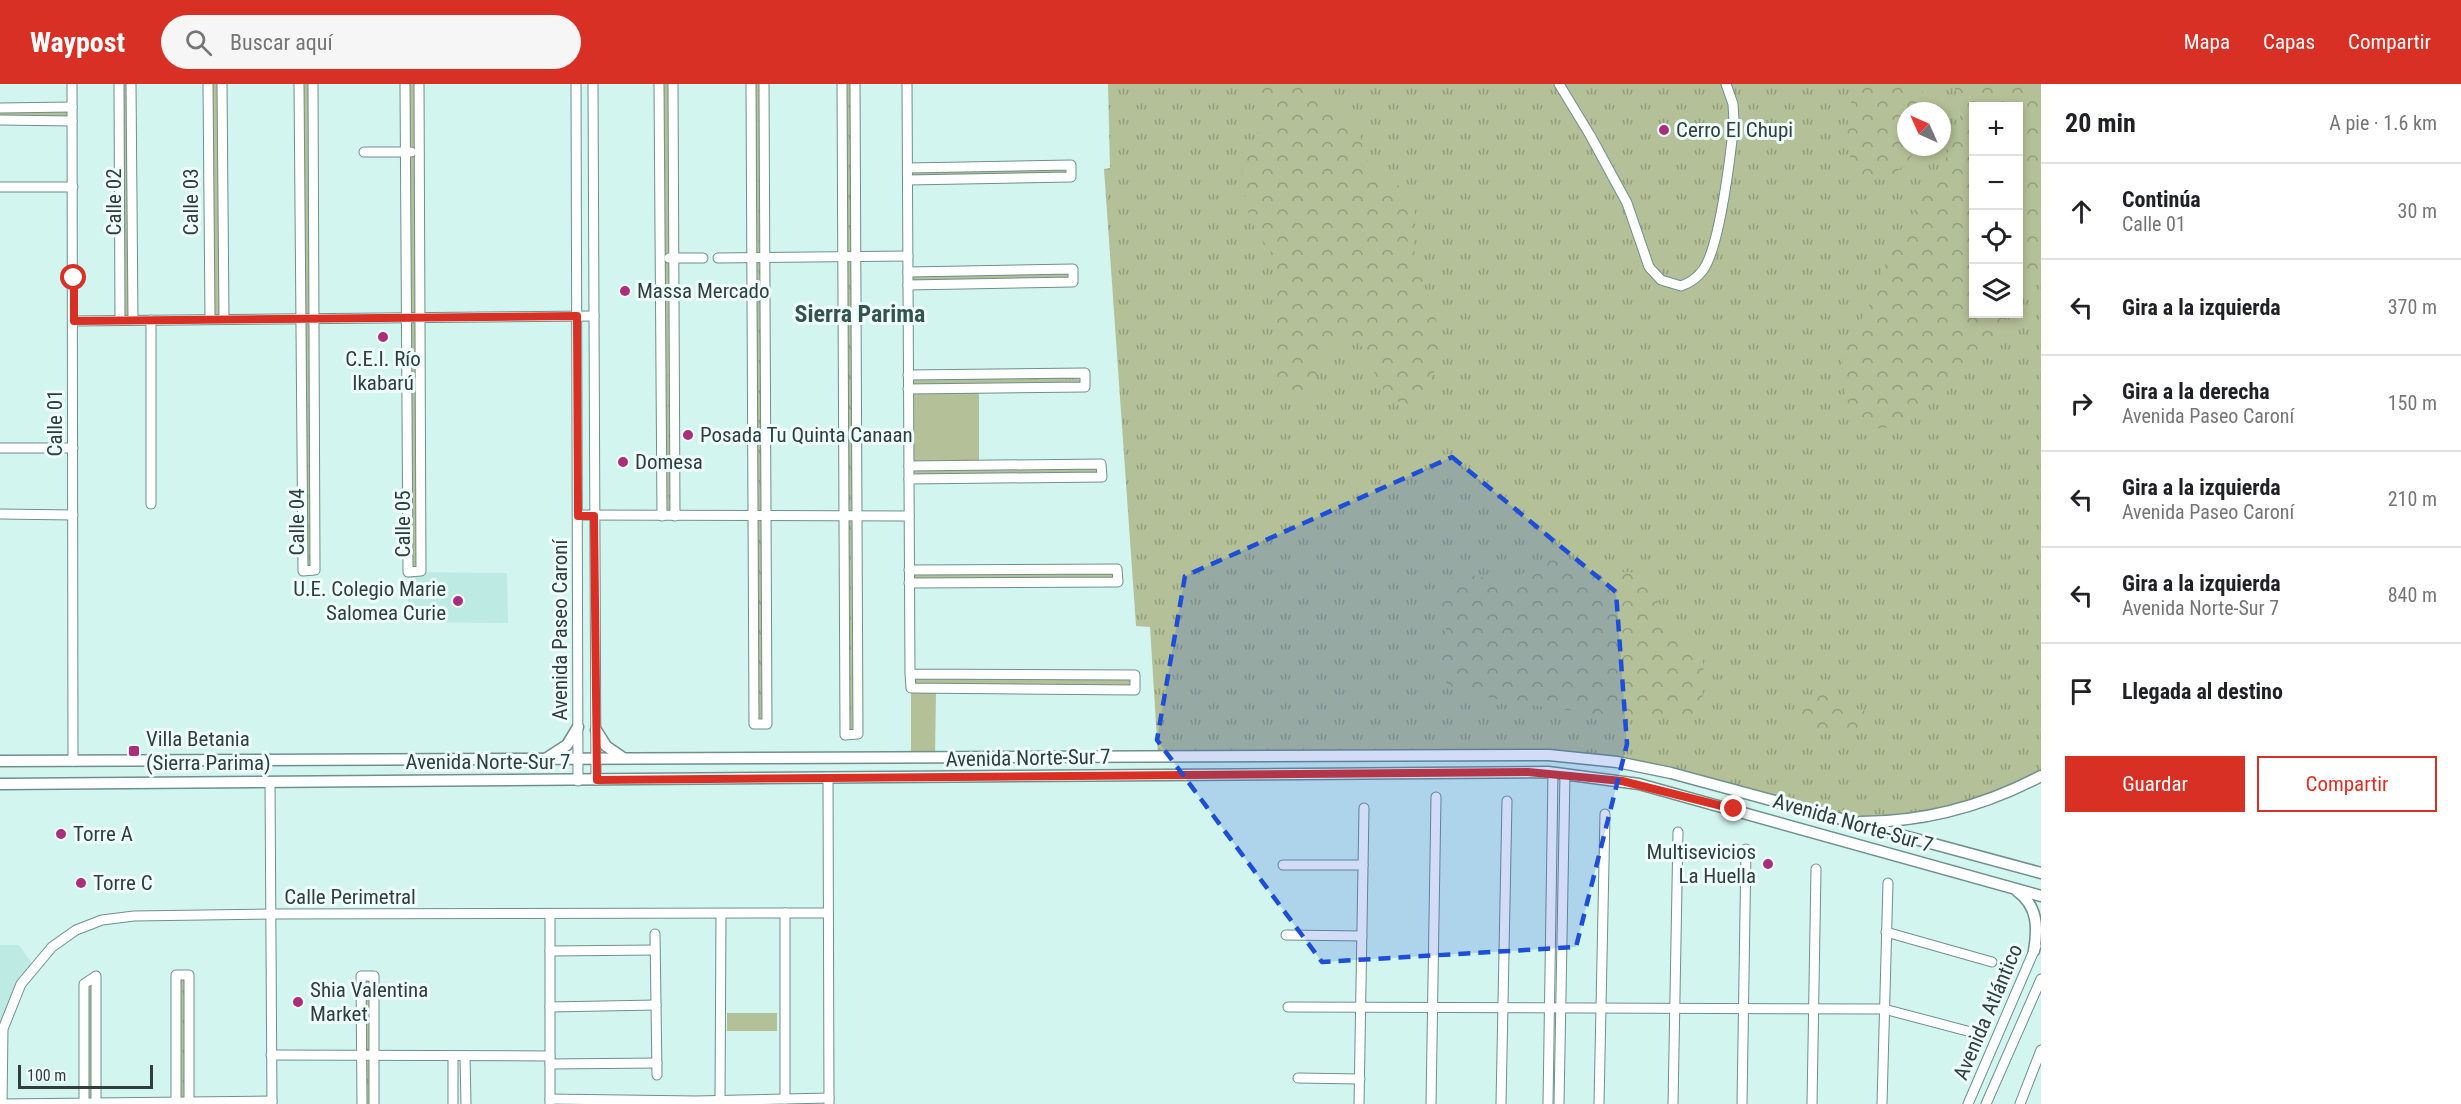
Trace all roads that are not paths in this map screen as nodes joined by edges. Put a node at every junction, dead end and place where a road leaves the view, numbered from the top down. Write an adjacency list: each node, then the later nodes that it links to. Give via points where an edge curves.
1 (72, 84): 21 (street, Calle 01)
2 (119, 84): 37 (street, Calle 02)
3 (131, 84): 38 (street, Calle 02)
4 (208, 84): 39 (street, Calle 03)
5 (222, 84): 36 (street, Calle 03)
6 (300, 84): 34 (street, Calle 04)
7 (313, 84): 35 (street, Calle 04)
8 (405, 84): 32 (street, Calle 05)
9 (419, 84): 33 (street, Calle 05)
10 (576, 84): 61 (street, Avenida Paseo Caroní)
11 (593, 84): 62 (street, Avenida Paseo Caroní)
12 (659, 84): 28 (street)
13 (673, 84): 25 (street)
14 (751, 84): 23 (street)
15 (764, 84): 24 (street)
16 (842, 84): 29 (street)
17 (855, 84): 30 (street)
18 (907, 84): 40 (street)
19 (1559, 84): 20 (street, via 1627,203 1649,267 1668,284 1681,286 1703,270 1716,237 1734,120)
20 (1726, 84)
21 (72, 107): 22 (street); 27 (street, Calle 01)
22 (0, 108)
23 (752, 117): 24 (street); 49 (street)
24 (764, 117): 50 (street)
25 (673, 119): 28 (street); 52 (street)
26 (0, 120): 27 (street)
27 (72, 120): 43 (street, Calle 01)
28 (660, 120): 51 (street)
29 (842, 122): 30 (street); 46 (street)
30 (855, 122): 47 (street)
31 (364, 152): 32 (street)
32 (405, 152): 33 (street); 63 (street, Calle 05)
33 (419, 152): 64 (street, Calle 05)
34 (300, 153): 35 (street); 44 (street, Calle 04)
35 (314, 153): 45 (street, Calle 04)
36 (222, 154): 39 (street); 57 (street, Calle 03)
37 (119, 155): 38 (street); 59 (street, Calle 02)
38 (132, 155): 60 (street, Calle 02)
39 (209, 155): 56 (street, Calle 03)
40 (908, 168): 41 (street); 41 (street, via 1071,165 1071,177)
41 (908, 180): 48 (street)
42 (0, 187): 43 (street)
43 (73, 187): 72 (street, Calle 01)
44 (300, 245): 45 (street); 65 (street, Calle 04)
45 (314, 245): 66 (street, Calle 04)
46 (843, 256): 47 (street); 50 (street); 74 (street)
47 (855, 256): 48 (street); 75 (street)
48 (908, 256): 55 (street)
49 (752, 257): 50 (street); 54 (street); 76 (street)
50 (764, 257): 77 (street)
51 (660, 258): 52 (street); 78 (street)
52 (674, 258): 53 (street); 79 (street)
53 (703, 258)
54 (718, 258)
55 (908, 272): 58 (street); 58 (street, via 1073,270 1073,282)
56 (209, 280): 57 (street); 67 (street, Calle 03)
57 (223, 280): 68 (street, Calle 03)
58 (908, 285): 73 (street)
59 (120, 290): 60 (street); 69 (street, Calle 02)
60 (132, 290): 70 (street, Calle 02)
61 (577, 316): 62 (street); 64 (street); 88 (street, Avenida Paseo Caroní)
62 (594, 316): 89 (street, Avenida Paseo Caroní)
63 (406, 317): 64 (street); 64 (street, Calle 05, via 408,572 421,571); 66 (street)
64 (420, 317)
65 (300, 318): 66 (street); 66 (street, Calle 04, via 303,570 315,570); 68 (street)
66 (314, 318)
67 (210, 319): 68 (street); 71 (street)
68 (224, 319)
69 (120, 320): 70 (street); 72 (street)
70 (133, 320): 71 (street)
71 (151, 320): 85 (street)
72 (74, 321): 82 (street, Calle 01)
73 (908, 375): 80 (street); 80 (street, via 1084,373 1085,387)
74 (844, 380): 75 (street); 94 (street)
75 (856, 380): 95 (street)
76 (753, 383): 77 (street); 92 (street)
77 (765, 383): 93 (street)
78 (661, 389): 79 (street); 90 (street)
79 (674, 389): 91 (street)
80 (909, 389): 83 (street)
81 (0, 448): 82 (street)
82 (73, 448): 87 (street, Calle 01)
83 (909, 466): 84 (street); 84 (street, via 1101,464 1102,477)
84 (909, 478): 96 (street)
85 (151, 504)
86 (0, 514): 87 (street)
87 (73, 515): 107 (street, Calle 01)
88 (578, 516): 89 (street); 100 (street, Avenida Paseo Caroní)
89 (594, 516): 90 (street); 101 (street, Avenida Paseo Caroní)
90 (662, 516): 91 (street)
91 (675, 516): 92 (street)
92 (753, 516): 93 (street); 93 (street, via 754,724 767,724)
93 (766, 516): 94 (street)
94 (844, 516): 95 (street); 95 (street, via 845,735 858,734)
95 (856, 516): 96 (street)
96 (909, 516): 97 (street)
97 (909, 570): 98 (street); 98 (street, via 1117,569 1118,582)
98 (909, 583): 99 (street)
99 (910, 674): 99 (street, via 911,688 1136,690 1135,675)
100 (578, 727): 102 (street, Avenida Paseo Caroní); 105 (main road, via 567,745)
101 (596, 730): 103 (street, Avenida Paseo Caroní); 104 (main road, via 609,749)
102 (578, 758): 103 (main road, Avenida Norte-Sur 7); 105 (main road, Avenida Norte-Sur 7); 113 (street, Avenida Paseo Caroní)
103 (596, 758): 104 (main road, Avenida Norte-Sur 7); 112 (street, Avenida Paseo Caroní)
104 (625, 758): 120 (main road, Avenida Norte-Sur 7, via 1549,754 1652,769)
105 (543, 759): 107 (main road, Avenida Norte-Sur 7)
106 (0, 761): 107 (main road, Avenida Norte-Sur 7)
107 (74, 761)
108 (1553, 773): 109 (main road, Avenida Norte-Sur 7); 111 (main road, Avenida Norte-Sur 7); 151 (street)
109 (1565, 774): 128 (main road, Avenida Norte-Sur 7, via 1657,789); 152 (street)
110 (2041, 776): 120 (main road, via 1991,800 1948,813 1903,820)
111 (828, 779): 112 (main road, Avenida Norte-Sur 7); 131 (street)
112 (597, 780): 113 (main road, Avenida Norte-Sur 7)
113 (578, 781): 114 (main road, Avenida Norte-Sur 7)
114 (270, 782): 115 (main road, Avenida Norte-Sur 7); 132 (street)
115 (0, 784)
116 (1436, 797): 149 (street)
117 (1507, 801): 150 (street)
118 (1364, 808): 124 (street)
119 (1605, 814): 153 (street)
120 (1845, 822): 126 (main road, Avenida Norte-Sur 7)
121 (1678, 832): 154 (street)
122 (1746, 849): 155 (street)
123 (1283, 865): 124 (street)
124 (1363, 865): 139 (street)
125 (1816, 869): 156 (street)
126 (2041, 873)
127 (1888, 883): 135 (street)
128 (2012, 887): 129 (main road, Avenida Norte-Sur 7); 142 (main road, via 2028,901 2036,917)
129 (2041, 896)
130 (785, 913): 131 (street, Calle Perimetral); 133 (street, Calle Perimetral); 170 (street)
131 (828, 913): 172 (street)
132 (271, 914): 134 (street, Calle Perimetral); 160 (street); 179 (street, Calle Perimetral, via 117,917 87,925 64,937 28,972 12,1000 1,1042)
133 (721, 914): 134 (street, Calle Perimetral); 171 (street)
134 (550, 915): 141 (street)
135 (1886, 932): 143 (street); 157 (street)
136 (655, 934): 140 (street)
137 (1286, 935): 139 (street)
138 (2041, 935): 142 (street, Avenida Atlántico)
139 (1362, 936): 148 (street)
140 (655, 950): 141 (street); 145 (street)
141 (550, 951): 146 (street)
142 (2034, 951): 194 (street, Avenida Atlántico)
143 (1992, 962)
144 (2041, 979): 195 (street, Avenida Atlántico)
145 (656, 1005): 146 (street); 166 (street)
146 (550, 1007): 165 (street)
147 (1288, 1007): 148 (street)
148 (1361, 1007): 149 (street); 169 (street)
149 (1432, 1007): 150 (street); 185 (street)
150 (1503, 1007): 151 (street); 186 (street)
151 (1550, 1007): 152 (street); 187 (street)
152 (1560, 1007): 153 (street); 188 (street)
153 (1601, 1007): 154 (street); 189 (street)
154 (1675, 1007): 155 (street); 190 (street)
155 (1744, 1008): 156 (street); 191 (street)
156 (1814, 1008): 157 (street); 192 (street)
157 (1884, 1009): 158 (street); 193 (street)
158 (1971, 1032)
159 (2041, 1050): 196 (street)
160 (271, 1055): 161 (street); 178 (street)
161 (362, 1056): 162 (street); 162 (street, via 361,976 374,976); 180 (street)
162 (374, 1056): 163 (street); 181 (street)
163 (453, 1056): 164 (street); 182 (street)
164 (465, 1056): 165 (street); 183 (street)
165 (550, 1060): 166 (street); 173 (street)
166 (657, 1063): 167 (street)
167 (657, 1075)
168 (1298, 1078): 169 (street)
169 (1360, 1079): 184 (street)
170 (785, 1099): 171 (street); 172 (street)
171 (720, 1101): 173 (street)
172 (829, 1101)
173 (550, 1102)
174 (84, 1103): 175 (street); 175 (street, via 84,984 96,976); 179 (street)
175 (96, 1103): 176 (street)
176 (176, 1103): 177 (street); 177 (street, via 176,975 189,975)
177 (189, 1103): 178 (street)
178 (272, 1103)
179 (2, 1104)
180 (362, 1104)
181 (374, 1104)
182 (453, 1104)
183 (466, 1104)
184 (1359, 1104)
185 (1431, 1104)
186 (1501, 1104)
187 (1548, 1104)
188 (1559, 1104)
189 (1599, 1104)
190 (1673, 1104)
191 (1742, 1104)
192 (1812, 1104)
193 (1882, 1104)
194 (1968, 1104)
195 (1986, 1104)
196 (2020, 1104)

